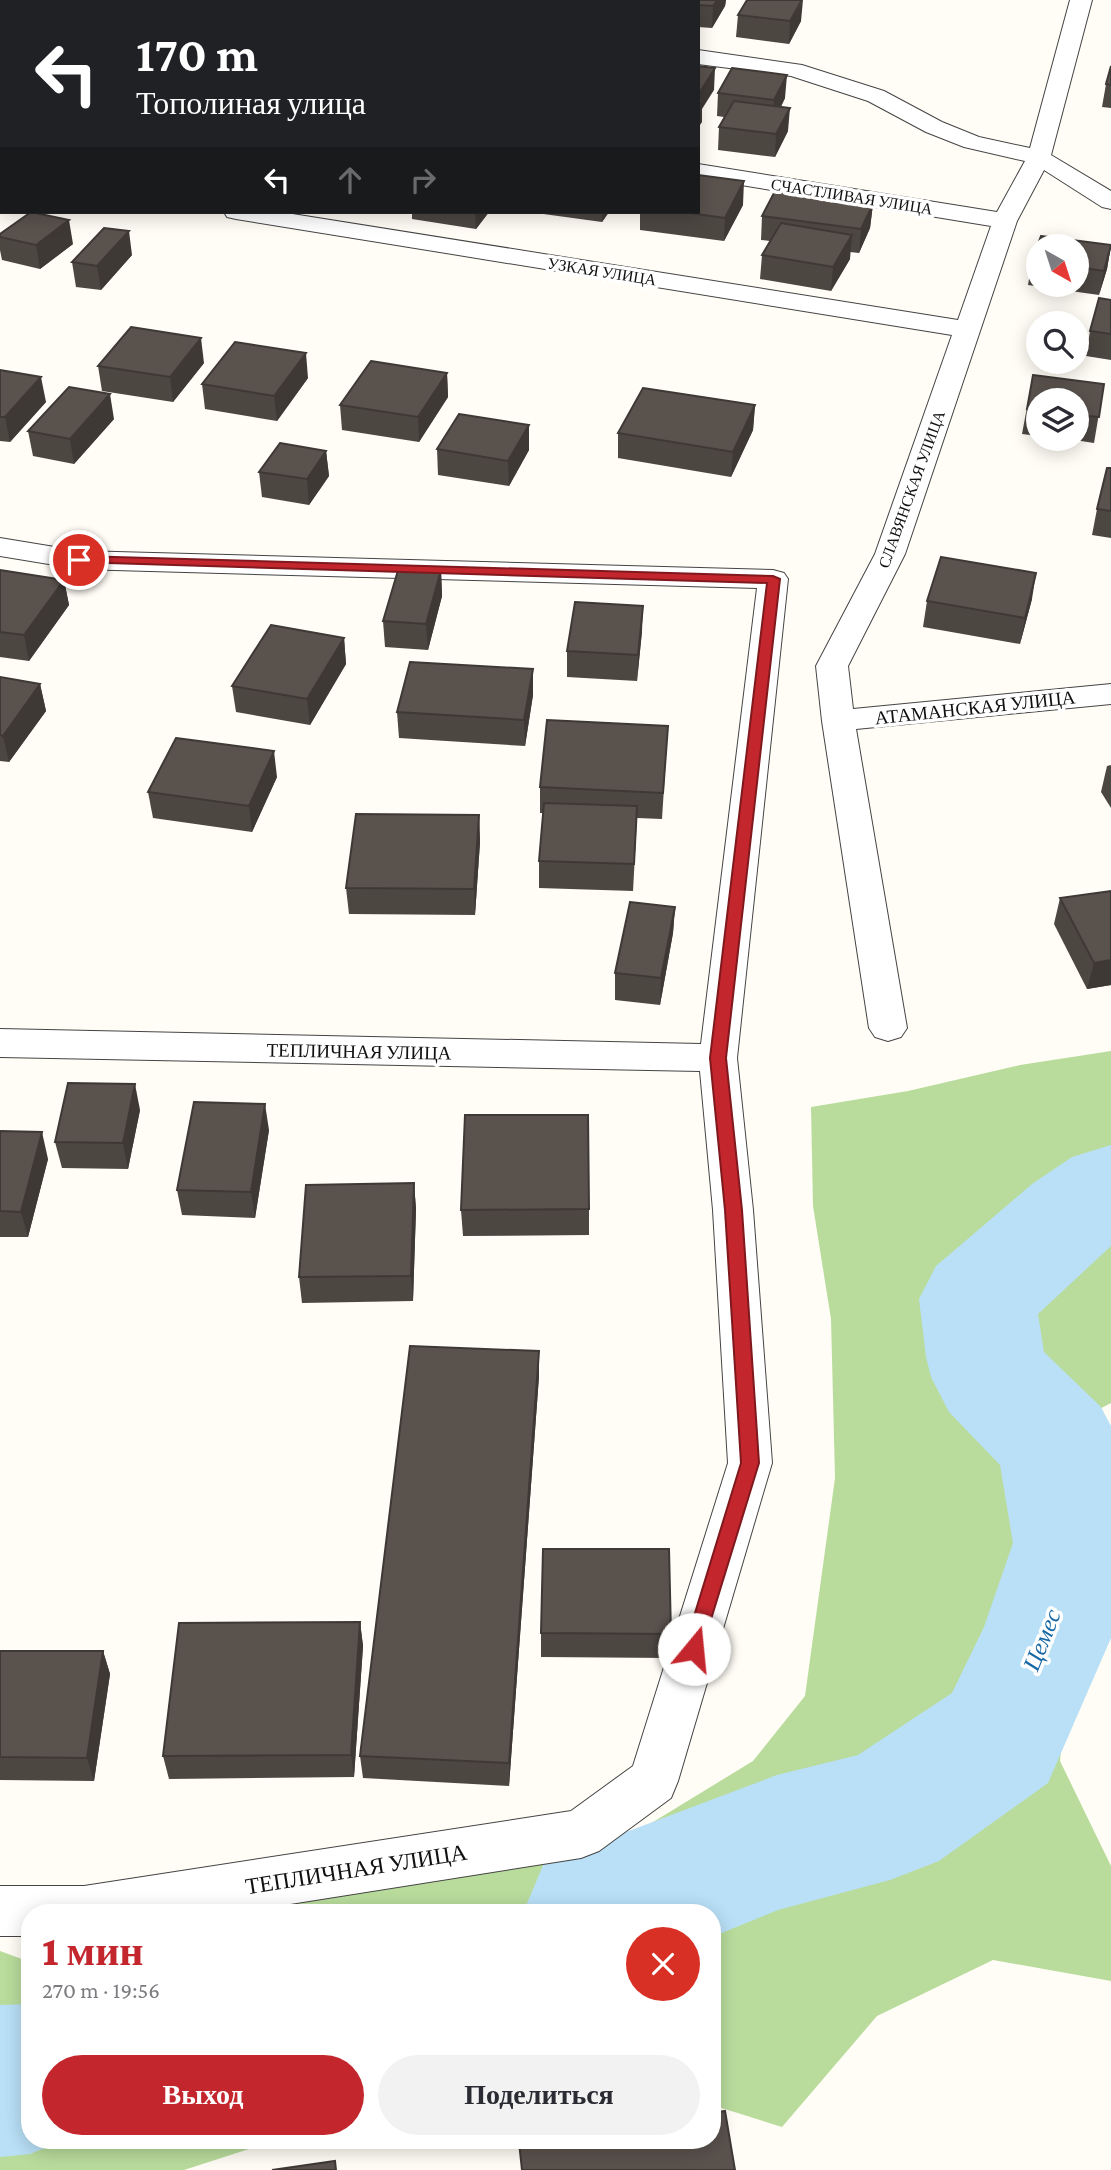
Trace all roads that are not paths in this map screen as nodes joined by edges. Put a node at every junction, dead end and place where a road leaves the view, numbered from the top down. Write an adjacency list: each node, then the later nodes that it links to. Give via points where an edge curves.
1 (1081, 0): 3 (street, СЛАВЯНСКАЯ УЛИЦА)
2 (700, 57): 3 (street, via 794,70 876,96 972,142)
3 (1039, 157): 5 (street); 7 (street, СЛАВЯНСКАЯ УЛИЦА)
4 (700, 171): 7 (street, СЧАСТЛИВАЯ УЛИЦА)
5 (1111, 202)
6 (248, 214): 8 (street, УЗКАЯ УЛИЦА)
7 (1005, 221): 8 (street, СЛАВЯНСКАЯ УЛИЦА)
8 (968, 330): 11 (street, СЛАВЯНСКАЯ УЛИЦА, via 890,554 832,666)
9 (0, 547): 14 (street, via 79,560 773,579)
10 (1111, 694): 11 (street, АТАМАНСКАЯ УЛИЦА)
11 (838, 721): 12 (street, СЛАВЯНСКАЯ УЛИЦА)
12 (888, 1028)
13 (0, 1044): 14 (street, ТЕПЛИЧНАЯ УЛИЦА)
14 (718, 1058): 15 (street, ТЕПЛИЧНАЯ УЛИЦА, via 750,1463 653,1781 581,1834)
15 (129, 1904)
16 (0, 1911): 17 (street, ТЕПЛИЧНАЯ УЛИЦА)
17 (21, 1911)

